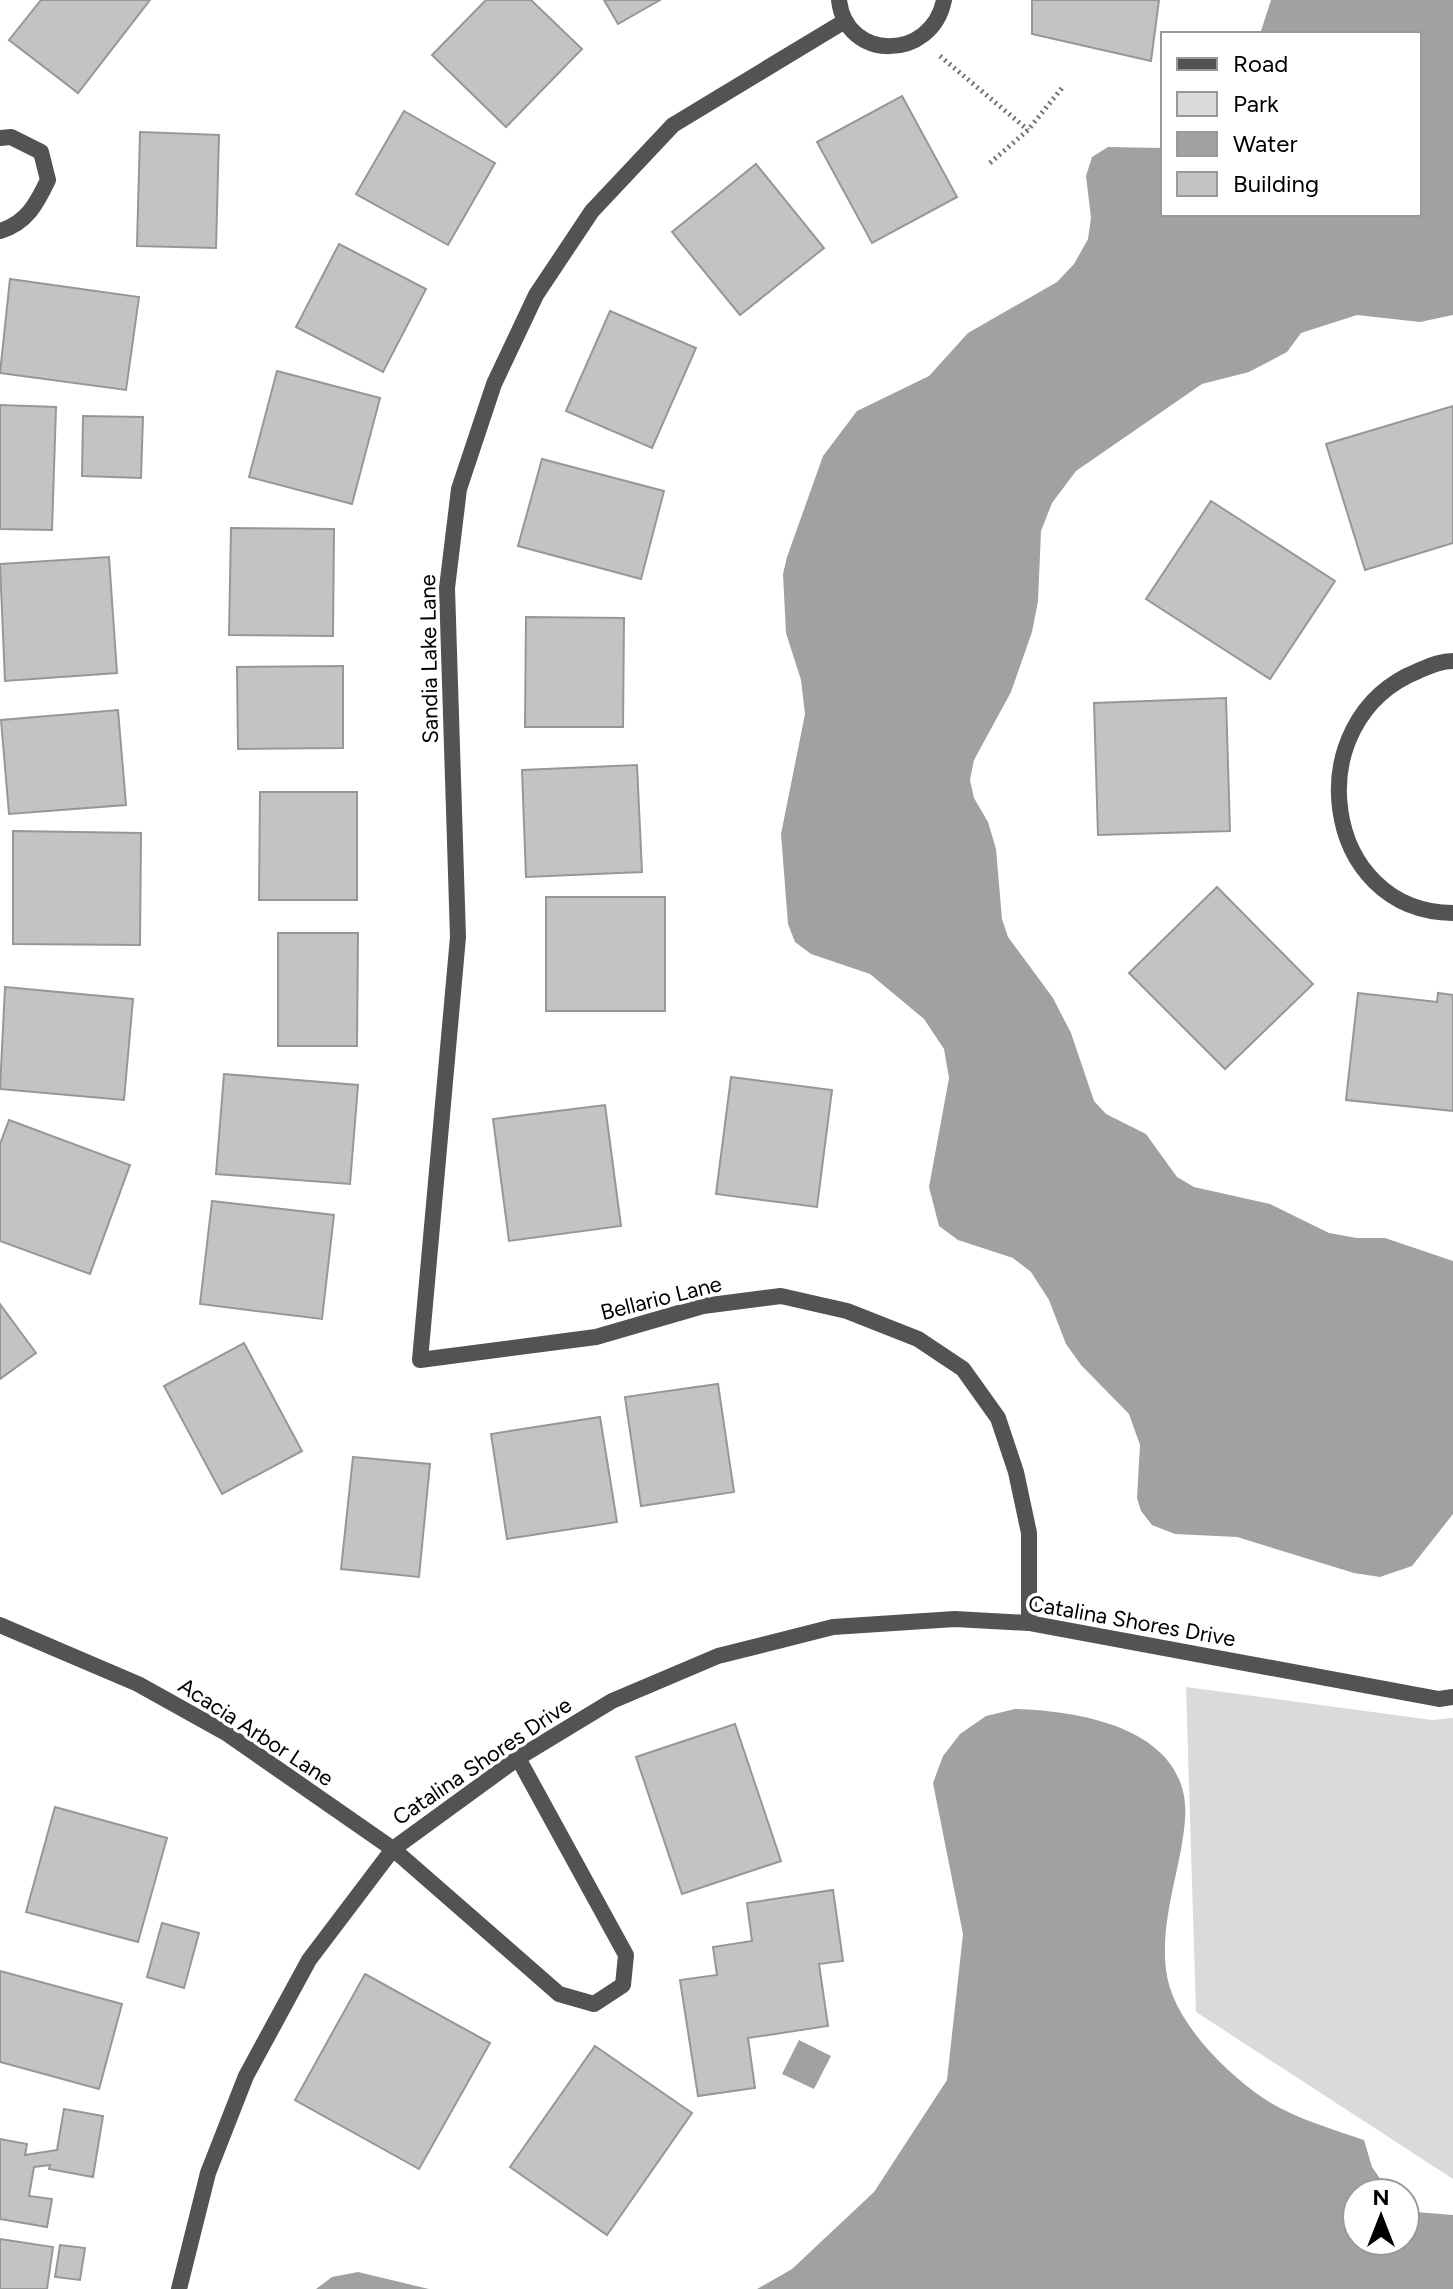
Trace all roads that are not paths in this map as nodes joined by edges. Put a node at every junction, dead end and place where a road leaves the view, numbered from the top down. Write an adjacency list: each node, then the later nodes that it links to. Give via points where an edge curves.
1 (839, 0): 3 (street)
2 (944, 0): 3 (street, via 937,20 920,38 904,45 871,43)
3 (845, 21): 8 (street, Sandia Lake Lane, via 673,125 592,211 536,295 500,371 459,489 447,588 458,937)
4 (0, 138): 5 (street, via 11,137 41,152 48,180 33,210)
5 (0, 231)
6 (1453, 661): 7 (street, via 1400,678 1373,699 1348,738 1336,782 1344,835 1377,886 1428,913)
7 (1453, 913)
8 (420, 1360): 9 (street, Bellario Lane, via 596,1337 703,1306 781,1296 847,1311 918,1339 963,1369 998,1418 1029,1533)
9 (1029, 1623): 11 (street, Catalina Shores Drive, via 1439,1699); 12 (street, Catalina Shores Drive, via 955,1619 833,1627 718,1656 612,1701)
10 (0, 1625): 13 (street, Acacia Arbor Lane, via 138,1684 226,1733)
11 (1453, 1697)
12 (518, 1758): 13 (street, Catalina Shores Drive); 13 (street, Acacia Arbor Lane, via 614,1928 626,1955 623,1985 594,2004 559,1994)
13 (393, 1849): 14 (street, Catalina Shores Drive, via 309,1960 246,2076 208,2173)
14 (179, 2289)

